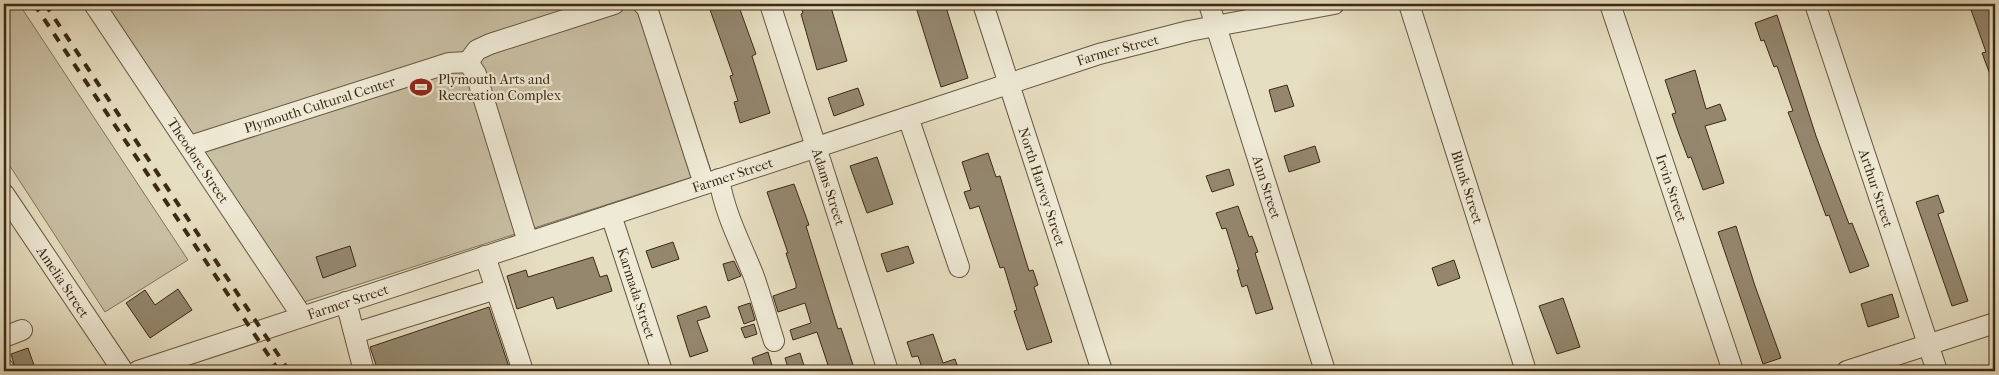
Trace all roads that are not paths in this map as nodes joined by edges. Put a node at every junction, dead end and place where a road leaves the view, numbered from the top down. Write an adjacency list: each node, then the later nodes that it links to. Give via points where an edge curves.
1 (94, 4): 15 (street, Theodore Street)
2 (614, 4): 12 (street, via 490,44 478,50)
3 (643, 4): 17 (street)
4 (770, 4): 16 (street, Adams Street)
5 (982, 4): 13 (street, North Harvey Street)
6 (1209, 4): 11 (street, Ann Street)
7 (1334, 4): 11 (street, Farmer Street)
8 (1409, 4): 38 (street, Blunk Street)
9 (1610, 4): 39 (street, Irvin Street)
10 (1815, 4): 29 (street, Arthur Street)
11 (1216, 25): 13 (street, Farmer Street, via 1113,50); 37 (street, Ann Street)
12 (468, 62): 15 (street, Plymouth Cultural Center, via 449,63); 20 (street, via 476,74)
13 (1009, 84): 14 (street, Farmer Street); 36 (street, North Harvey Street)
14 (908, 117): 16 (street, Farmer Street); 22 (street)
15 (190, 146): 25 (street, Theodore Street)
16 (816, 147): 17 (street, Farmer Street); 35 (street, Adams Street)
17 (711, 182): 19 (street, Farmer Street); 28 (street, via 725,206 753,274)
18 (4, 194): 30 (street, Amelia Street)
19 (611, 214): 20 (street, Farmer Street); 34 (street, Karmada Street)
20 (528, 242): 21 (street, Farmer Street)
21 (485, 256): 23 (street); 24 (street, Farmer Street)
22 (959, 267)
23 (496, 289): 27 (street); 33 (street)
24 (346, 302): 25 (street, Farmer Street); 27 (street)
25 (302, 316): 31 (street, Farmer Street)
26 (1995, 323): 29 (street)
27 (355, 333): 32 (street)
28 (774, 341)
29 (1929, 344): 40 (street); 41 (street, Arthur Street)
30 (123, 371)
31 (138, 371)
32 (364, 371)
33 (523, 371)
34 (662, 371)
35 (888, 371)
36 (1102, 371)
37 (1325, 371)
38 (1526, 371)
39 (1733, 371)
40 (1847, 371)
41 (1937, 371)

